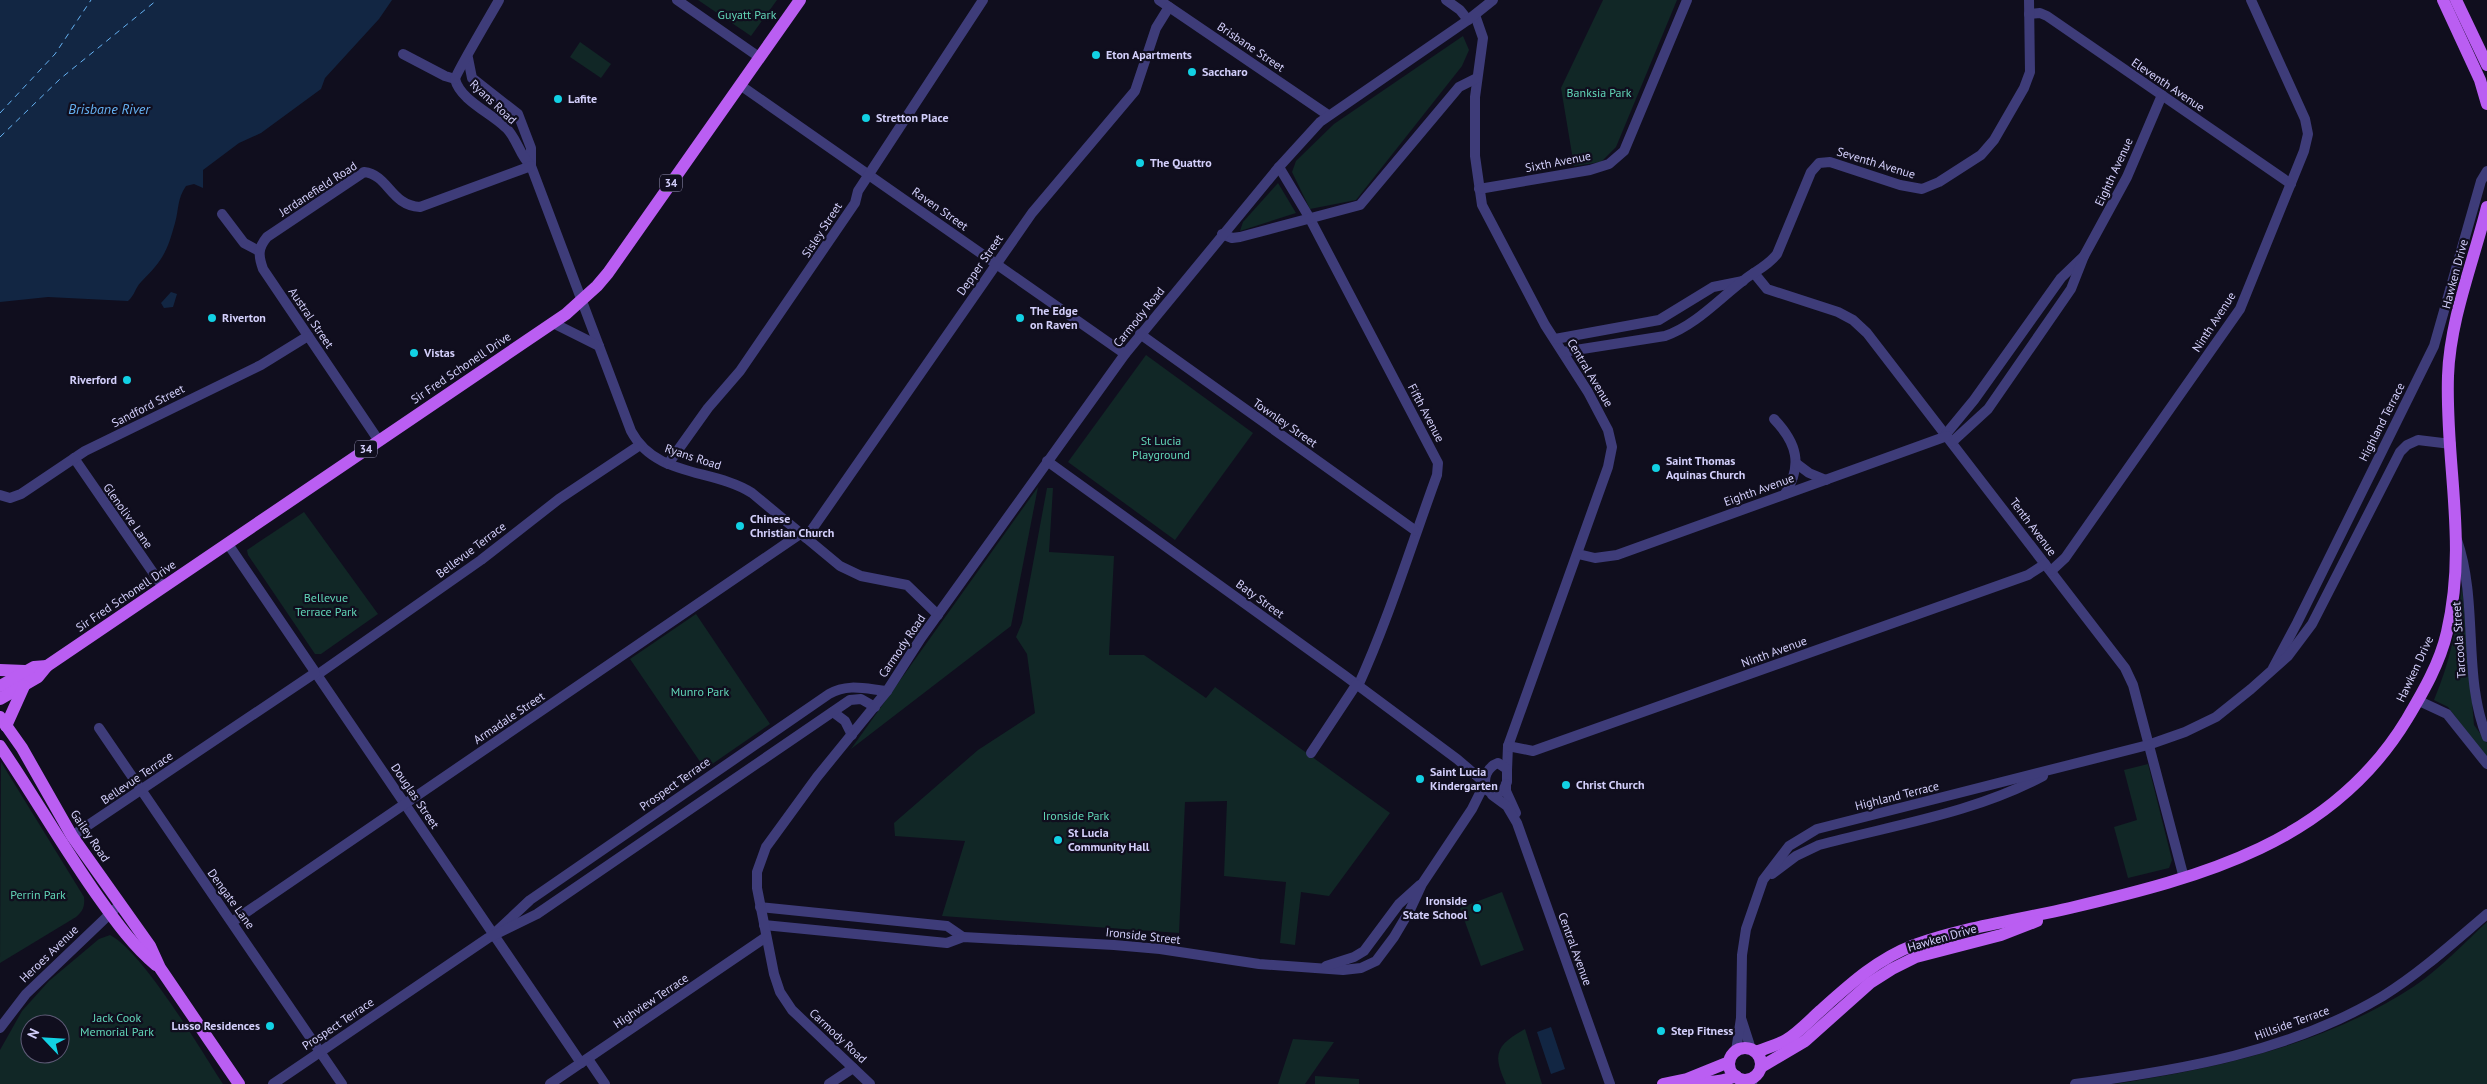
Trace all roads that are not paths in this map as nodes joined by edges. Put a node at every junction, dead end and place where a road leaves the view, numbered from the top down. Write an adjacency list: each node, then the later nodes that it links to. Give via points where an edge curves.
1 (499, 0): 18 (street)
2 (676, 0): 17 (street)
3 (800, 0): 17 (main road, Sir Fred Schonell Drive / 34)
4 (983, 0): 29 (street, Sisley Street)
5 (1159, 0): 13 (street, Brisbane Street)
6 (1446, 0): 15 (street)
7 (1493, 0): 15 (street, Carmody Road)
8 (1687, 0): 31 (street, Sixth Avenue, via 1624,151 1609,164 1590,170)
9 (2028, 0): 14 (street, Seventh Avenue)
10 (2250, 0): 30 (street, Ninth Avenue, via 2307,126 2306,147)
11 (2443, 0): 24 (main road, via 2480,80)
12 (2456, 0): 19 (main road)
13 (1169, 6): 25 (street, Brisbane Street); 38 (street, Depper Street, via 1156,28 1135,90 1032,213)
14 (2029, 14): 23 (street, Eleventh Avenue, via 2047,16); 39 (street, Seventh Avenue, via 2030,72 2024,88 1986,150 1939,182 1922,189 1830,162 1818,163 1777,254)
15 (1471, 18): 20 (street, Central Avenue, via 1483,38); 25 (street, Carmody Road)
16 (403, 54): 21 (street, Ryans Road)
17 (759, 57): 22 (main road, Sir Fred Schonell Drive / 34)
18 (468, 58): 21 (street); 26 (street, Ryans Road, via 472,78 518,114 531,148)
19 (2487, 65)
20 (1477, 78): 31 (street, Central Avenue, via 1475,156); 34 (street, via 1459,87 1360,205)
21 (455, 79): 26 (street, Ryans Road, via 466,95 507,129)
22 (740, 84): 29 (street, Raven Street); 41 (main road, Sir Fred Schonell Drive / 34, via 619,257)
23 (2162, 95): 30 (street, Eleventh Avenue); 37 (street, Eighth Avenue, via 2123,186)
24 (2487, 104)
25 (1328, 115): 27 (street, Carmody Road)
26 (531, 166): 36 (street, Jerdanefield Road, via 420,207 404,204 377,176 364,172 267,237); 41 (street, Ryans Road)
27 (1280, 167): 34 (street, Fifth Avenue); 35 (street, Carmody Road)
28 (2487, 171): 72 (street, Highland Terrace, via 2481,181 2434,346)
29 (869, 175): 38 (street, Raven Street); 56 (street, Sisley Street, via 858,191 855,203 807,275 740,371 708,408)
30 (2291, 184): 66 (street, Ninth Avenue, via 2238,312 2065,558)
31 (1479, 189): 45 (street, Central Avenue, via 1488,219 1544,325)
32 (2487, 207): 52 (main road, Hawken Drive, via 2450,351)
33 (222, 214): 36 (street, via 244,243)
34 (1308, 217): 35 (street, via 1235,238); 61 (street, Fifth Avenue, via 1438,463 1437,475)
35 (1222, 234): 43 (street, Carmody Road)
36 (259, 251): 44 (street, Austral Street, via 263,269)
37 (2084, 256): 50 (street, Eighth Avenue, via 2061,278); 50 (street, Eighth Avenue, via 2071,289 1995,399 1977,421)
38 (997, 264): 48 (street, Raven Street); 62 (street, Depper Street)
39 (1754, 274): 40 (street, Seventh Avenue); 50 (street, Tenth Avenue, via 1767,289 1838,312 1857,324)
40 (1743, 281): 45 (street, Seventh Avenue, via 1713,287 1659,320); 47 (street, Seventh Avenue, via 1718,303 1671,334)
41 (582, 300): 42 (main road, Sir Fred Schonell Drive / 34); 46 (street, Ryans Road)
42 (553, 323): 46 (street); 51 (main road, Sir Fred Schonell Drive / 34)
43 (1140, 334): 48 (street, Carmody Road); 61 (street, Townley Street)
44 (308, 336): 51 (street, Austral Street); 54 (street, Sandford Street, via 261,365)
45 (1555, 339): 47 (street, Central Avenue)
46 (599, 346): 53 (street, Ryans Road, via 631,431)
47 (1564, 352): 65 (street, Central Avenue, via 1592,399 1612,443 1608,467)
48 (1125, 354): 55 (street, Carmody Road)
49 (1774, 419): 57 (street, via 1787,435)
50 (1949, 437): 58 (street, Eighth Avenue); 66 (street, Tenth Avenue)
51 (379, 441): 64 (main road, Sir Fred Schonell Drive / 34)
52 (2451, 444): 63 (main road, Hawken Drive); 72 (street, Highland Terrace, via 2420,440 2403,448 2308,633)
53 (640, 445): 56 (street, Ryans Road, via 654,458); 73 (street, Bellevue Terrace, via 559,499 473,566)
54 (74, 458): 60 (street, Sandford Street, via 21,494 10,498); 67 (street, Glenolive Lane)
55 (1047, 461): 68 (street, Carmody Road); 74 (street, Baty Street)
56 (668, 464): 62 (street, Ryans Road, via 739,486)
57 (1797, 464): 58 (street); 59 (street, via 1795,477)
58 (1826, 480): 59 (street, Eighth Avenue)
59 (1785, 494): 65 (street, Eighth Avenue, via 1617,555 1595,558)
60 (0, 495)
61 (1416, 531): 74 (street, Fifth Avenue, via 1374,651)
62 (803, 536): 68 (street, Ryans Road, via 853,574 907,585); 99 (street, Armadale Street)
63 (2457, 540): 79 (main road, Hawken Drive, via 2446,637); 85 (street, Tarcoola Street, via 2468,581 2477,702)
64 (228, 544): 67 (main road, Sir Fred Schonell Drive / 34); 73 (street, Douglas Street)
65 (1578, 554): 88 (street, Central Avenue)
66 (2048, 568): 86 (street, Tenth Avenue, via 2127,671); 88 (street, Ninth Avenue, via 1535,750 1528,752)
67 (163, 587): 69 (main road, Sir Fred Schonell Drive / 34)
68 (938, 615): 77 (street, Carmody Road)
69 (47, 666): 71 (main road, Sir Fred Schonell Drive / 34); 76 (main road, Sir Fred Schonell Drive / 34)
70 (0, 670): 71 (main road, 34)
71 (25, 671): 75 (main road, Sir Fred Schonell Drive)
72 (2270, 673): 86 (street, Highland Terrace, via 2216,717 2185,732)
73 (316, 674): 97 (street, Bellevue Terrace); 99 (street, Douglas Street)
74 (1357, 685): 89 (street, Fifth Avenue); 90 (street, Baty Street)
75 (0, 686)
76 (24, 686): 78 (main road, Sir Fred Schonell Drive / 34); 82 (main road)
77 (886, 691): 80 (street, Carmody Road); 113 (street, Prospect Terrace, via 856,687 828,694 525,903)
78 (0, 699)
79 (2417, 700): 91 (street, via 2446,714); 103 (main road, Hawken Drive, via 2372,766 2309,821 2248,855)
80 (875, 707): 81 (street, Prospect Terrace, via 855,699); 84 (street, Carmody Road)
81 (834, 712): 84 (street); 113 (street, Prospect Terrace, via 538,914)
82 (3, 721): 102 (main road, Gailey Road)
83 (99, 728): 97 (street, Dengate Lane)
84 (852, 735): 107 (street, Carmody Road, via 766,847 757,872)
85 (2487, 737)
86 (2148, 744): 93 (street, Highland Terrace); 103 (street, Tenth Avenue)
87 (0, 746): 109 (main road, Gailey Road, via 53,832)
88 (1508, 746): 92 (street, Central Avenue); 94 (street, Central Avenue)
89 (1311, 753)
90 (1457, 759): 92 (street, Baty Street, via 1478,768); 95 (street, Baty Street)
91 (2487, 764)
92 (1493, 765): 94 (street, via 1500,763); 95 (street, Central Avenue)
93 (2057, 768): 104 (street, Highland Terrace, via 2012,793 1972,806 1819,845 1796,856); 104 (street, Highland Terrace, via 1817,829 1789,846)
94 (1507, 770): 96 (street, Central Avenue)
95 (1485, 783): 98 (street, Central Avenue); 100 (street, Ironside Street)
96 (1506, 784): 98 (street, via 1502,792); 101 (street, Central Avenue)
97 (141, 790): 102 (street, Bellevue Terrace); 111 (street, Dengate Lane)
98 (1492, 795): 100 (street, Ironside Street); 101 (street, Central Avenue, via 1507,806)
99 (404, 804): 111 (street, Armadale Street); 113 (street, Douglas Street)
100 (1468, 816): 105 (street, Ironside Street)
101 (1517, 823): 136 (street, Central Avenue)
102 (72, 836): 106 (main road, Gailey Road)
103 (2184, 878): 108 (main road, Hawken Drive)
104 (1763, 880): 118 (street, Highland Terrace, via 1746,929 1742,955)
105 (1422, 884): 116 (street, Ironside Street, via 1399,904 1364,951); 116 (street, Ironside Street, via 1400,929 1374,962 1353,970)
106 (121, 904): 109 (street, Heroes Avenue); 117 (main road, Gailey Road, via 150,946)
107 (760, 907): 112 (street, Carmody Road); 115 (street, Ironside Street, via 947,926)
108 (2070, 908): 120 (main road, Hawken Drive, via 1990,925 1896,953 1865,972 1787,1039); 125 (main road, Hawken Drive, via 2001,936 1916,958 1892,968 1870,983 1804,1041)
109 (110, 914): 117 (main road, Gailey Road, via 142,953); 119 (street, Heroes Avenue, via 26,994)
110 (2487, 914): 138 (street, Hillside Terrace, via 2415,974 2339,1019 2264,1047 2201,1064)
111 (232, 922): 121 (street, Dengate Lane)
112 (764, 925): 114 (street, Carmody Road); 115 (street, Ironside Street, via 947,943)
113 (492, 935): 121 (street, Prospect Terrace); 123 (street, Douglas Street)
114 (766, 937): 123 (street, Highview Terrace); 124 (street, Carmody Road, via 784,1000)
115 (963, 937): 116 (street, Ironside Street, via 1122,945 1253,963)
116 (1320, 967)
117 (160, 968): 129 (main road, Gailey Road)
118 (1741, 1018): 120 (street, Highland Terrace); 122 (street, Highland Terrace)
119 (0, 1028)
120 (1754, 1050): 122 (main road, via 1741,1048); 125 (main road, via 1760,1059)
121 (320, 1052): 130 (street, Prospect Terrace); 131 (street, Dengate Lane)
122 (1733, 1056): 126 (main road); 127 (main road, via 1730,1070)
123 (584, 1061): 132 (street, Highview Terrace); 133 (street, Douglas Street)
124 (853, 1068): 134 (street); 135 (street, Carmody Road)
125 (1755, 1076): 127 (main road)
126 (1687, 1079): 128 (main road); 137 (main road)
127 (1738, 1080): 128 (main road)
128 (1707, 1083)
129 (239, 1084)
130 (273, 1084)
131 (342, 1084)
132 (550, 1084)
133 (605, 1084)
134 (829, 1084)
135 (870, 1084)
136 (1610, 1084)
137 (1664, 1084)
138 (2075, 1084)

